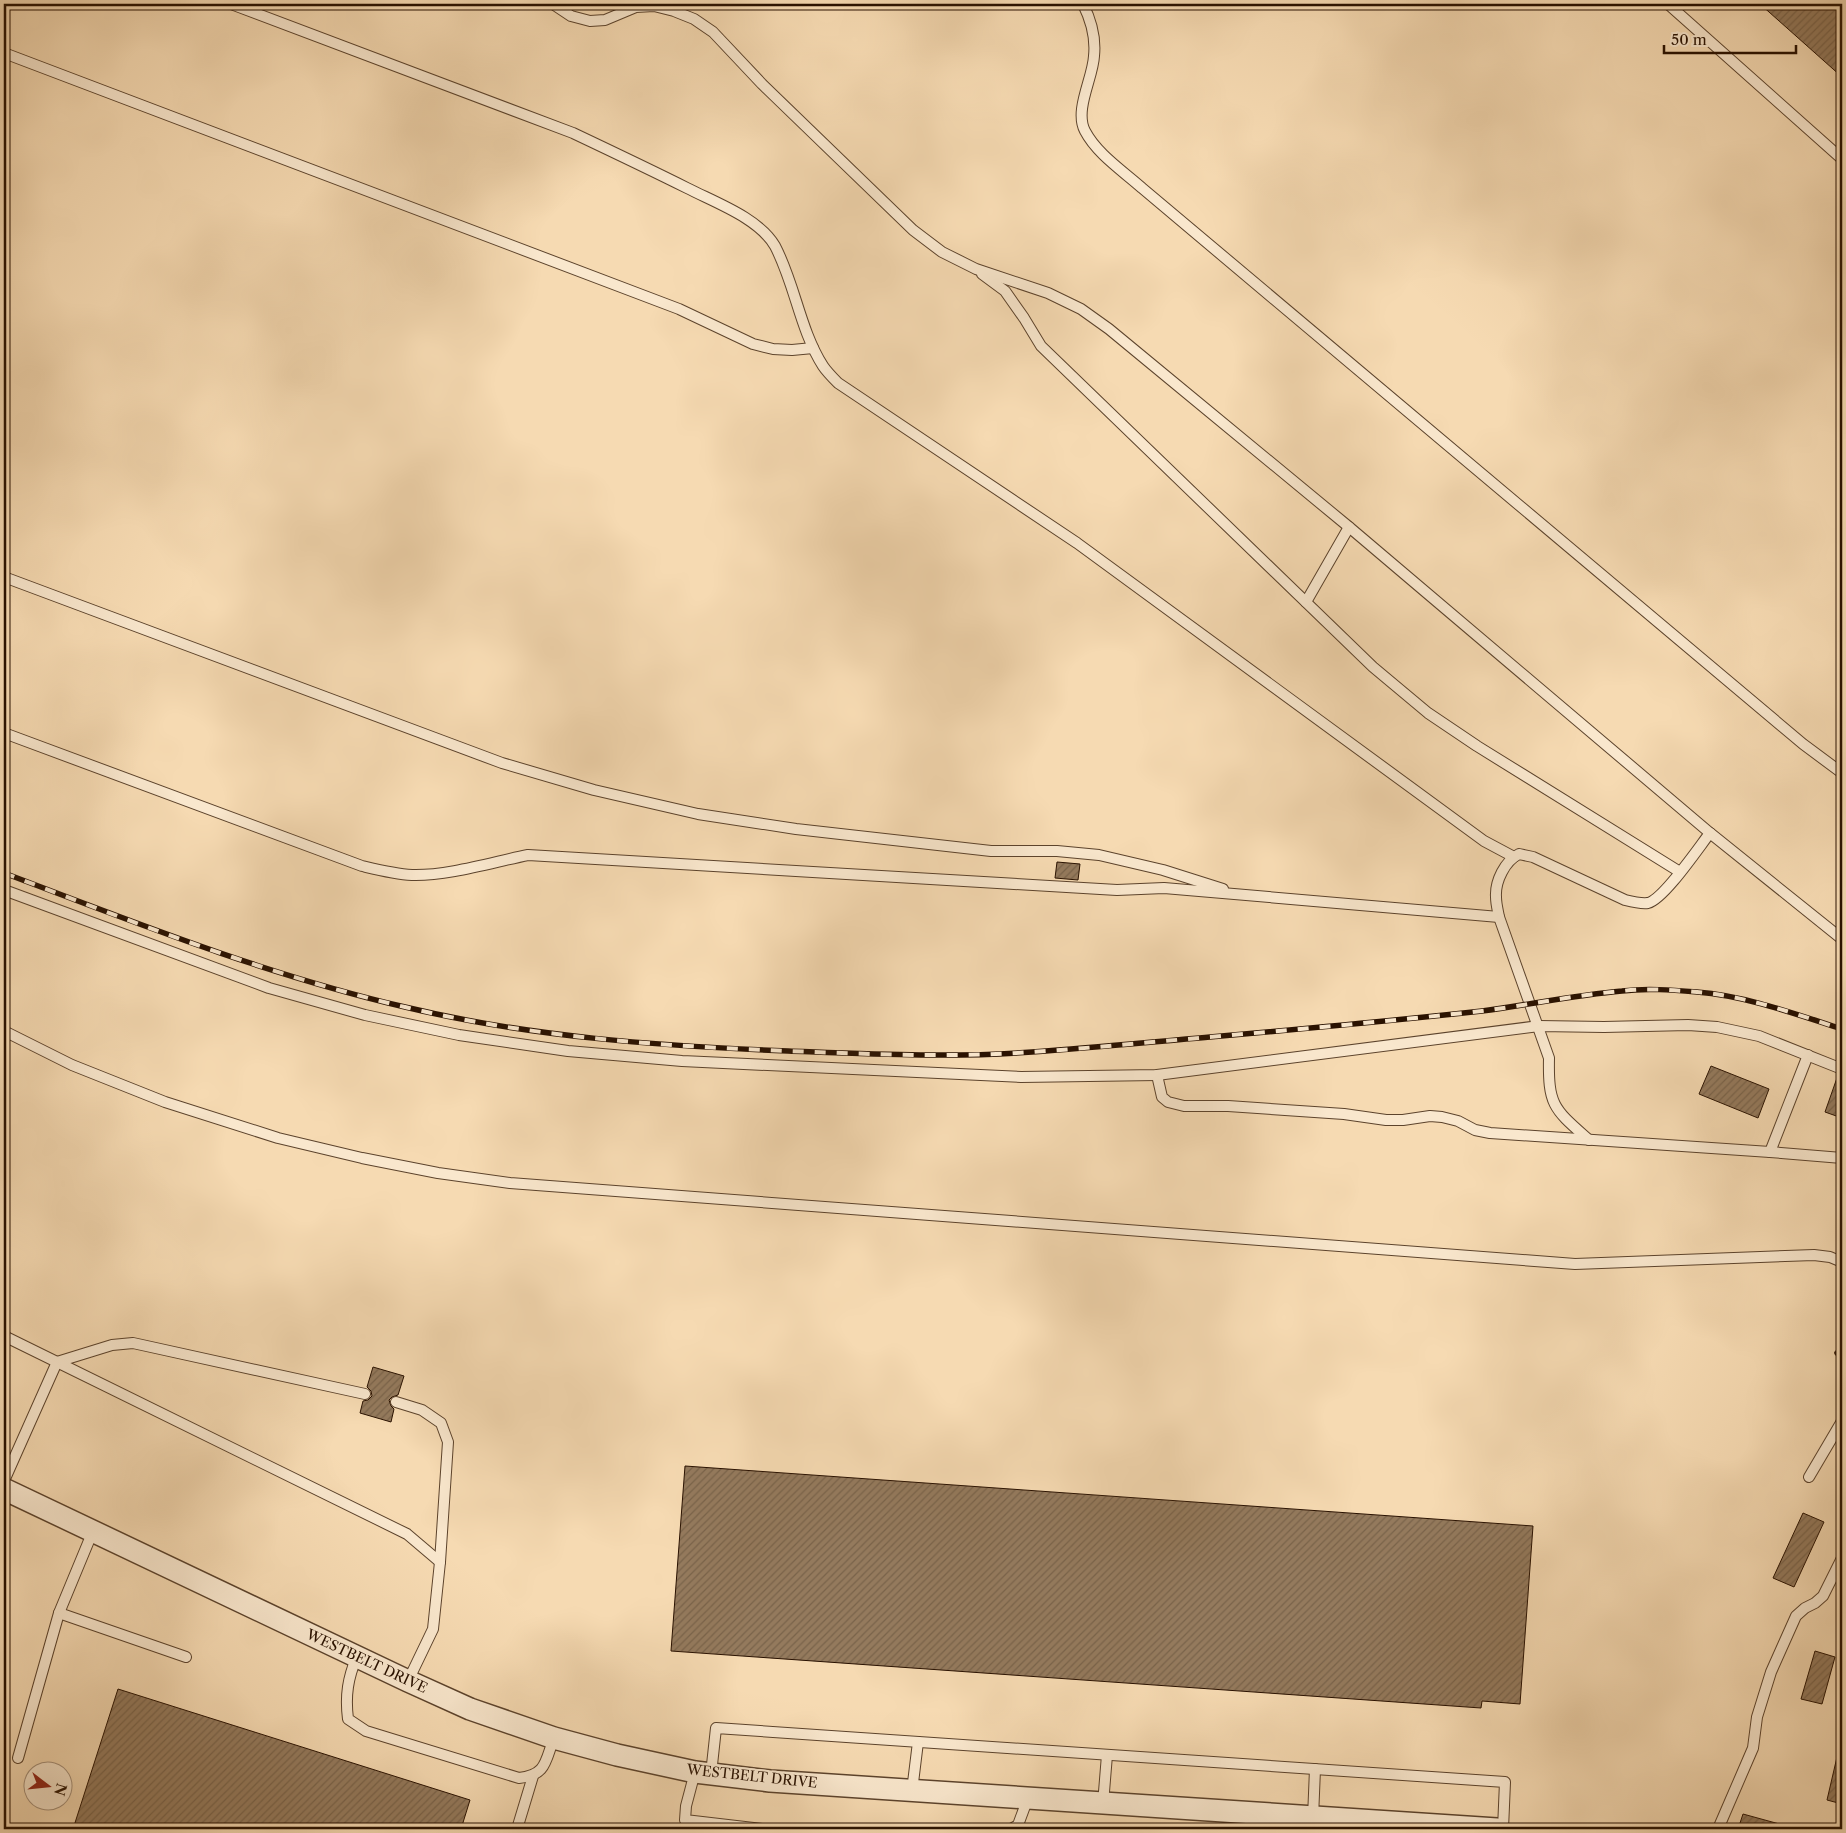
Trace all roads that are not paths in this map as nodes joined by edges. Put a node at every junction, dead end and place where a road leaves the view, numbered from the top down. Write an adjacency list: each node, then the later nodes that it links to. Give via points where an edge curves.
1 (231, 4): 8 (lane, via 573,133 744,217 763,230 774,244)
2 (553, 4): 7 (lane, via 571,16 590,20 605,20 636,7 654,6 694,19 713,32 913,230 942,252)
3 (1083, 4): 13 (lane, via 1094,38 1094,56 1082,114 1084,129 1093,144 1795,738)
4 (1668, 4): 6 (lane)
5 (4, 52): 8 (lane, via 679,309 753,344 773,349)
6 (1842, 160)
7 (976, 269): 9 (lane, via 1048,293 1081,309); 11 (lane, via 1005,291 1041,346)
8 (813, 348): 15 (lane, via 824,368 838,383 1077,544 1484,841)
9 (1349, 527): 11 (lane); 14 (lane)
10 (4, 577): 18 (lane, via 502,763 594,790 698,814 796,829 991,851 1099,855 1163,870)
11 (1306, 602): 16 (lane, via 1372,667 1428,713)
12 (4, 733): 18 (lane, via 362,866 390,873 436,873 528,855 1117,890 1164,888)
13 (1842, 773)
14 (1710, 833): 16 (lane); 20 (lane)
15 (1514, 857): 16 (lane, via 1520,854 1534,857 1625,900 1639,903 1650,903 1659,897); 19 (lane, via 1496,886)
16 (1680, 872)
17 (4, 890): 25 (lane, via 269,988 365,1015 459,1035 568,1051 682,1061 1021,1077)
18 (1240, 895): 19 (lane)
19 (1499, 917): 21 (lane)
20 (1842, 938)
21 (1539, 1026): 23 (lane, via 1717,1027 1759,1036); 25 (lane); 26 (lane, via 1549,1058 1550,1095 1554,1105)
22 (4, 1031): 29 (lane, via 72,1065 165,1102 278,1138 438,1173 510,1183 1574,1264 1814,1255 1830,1256)
23 (1808, 1055): 24 (lane); 27 (lane)
24 (1842, 1069)
25 (1157, 1076): 26 (lane, via 1162,1097 1175,1105 1308,1111 1386,1120 1442,1117 1490,1133)
26 (1589, 1140): 27 (lane)
27 (1770, 1152): 28 (lane)
28 (1842, 1158)
29 (1842, 1262)
30 (4, 1336): 31 (lane)
31 (57, 1362): 32 (lane, via 112,1345 133,1343); 36 (lane); 40 (lane, via 407,1534)
32 (365, 1394)
33 (396, 1402): 40 (lane, via 422,1410 441,1423 448,1442)
34 (1842, 1421): 35 (lane)
35 (1809, 1477)
36 (4, 1481)
37 (4, 1489): 38 (street, WESTBELT DRIVE)
38 (93, 1531): 41 (lane); 42 (street, WESTBELT DRIVE)
39 (1842, 1558): 63 (lane, via 1824,1596 1796,1616 1768,1681 1757,1717 1753,1748)
40 (440, 1562): 44 (lane, via 433,1629)
41 (59, 1613): 43 (lane); 48 (lane)
42 (357, 1656): 44 (street, WESTBELT DRIVE); 51 (lane, via 349,1676 348,1719 366,1731 519,1778)
43 (186, 1657)
44 (408, 1681): 45 (street, WESTBELT DRIVE, via 470,1709)
45 (554, 1738): 50 (street, WESTBELT DRIVE); 51 (lane, via 542,1770)
46 (918, 1742): 47 (lane); 50 (lane, via 716,1728); 52 (lane)
47 (1107, 1755): 49 (lane); 54 (lane)
48 (18, 1758)
49 (1315, 1769): 55 (lane); 62 (lane, via 1505,1782)
50 (703, 1773): 52 (street, WESTBELT DRIVE, via 770,1781); 60 (lane, via 686,1806 685,1820)
51 (533, 1776): 59 (lane)
52 (912, 1790): 53 (street, WESTBELT DRIVE)
53 (1028, 1798): 54 (street, WESTBELT DRIVE); 58 (lane)
54 (1103, 1804): 56 (street, WESTBELT DRIVE)
55 (1312, 1818): 56 (street, WESTBELT DRIVE); 57 (street, WESTBELT DRIVE)
56 (1229, 1821)
57 (1368, 1825): 61 (street, WESTBELT DRIVE)
58 (1017, 1828)
59 (517, 1829)
60 (762, 1829)
61 (1497, 1829)
62 (1503, 1829)
63 (1718, 1829)

